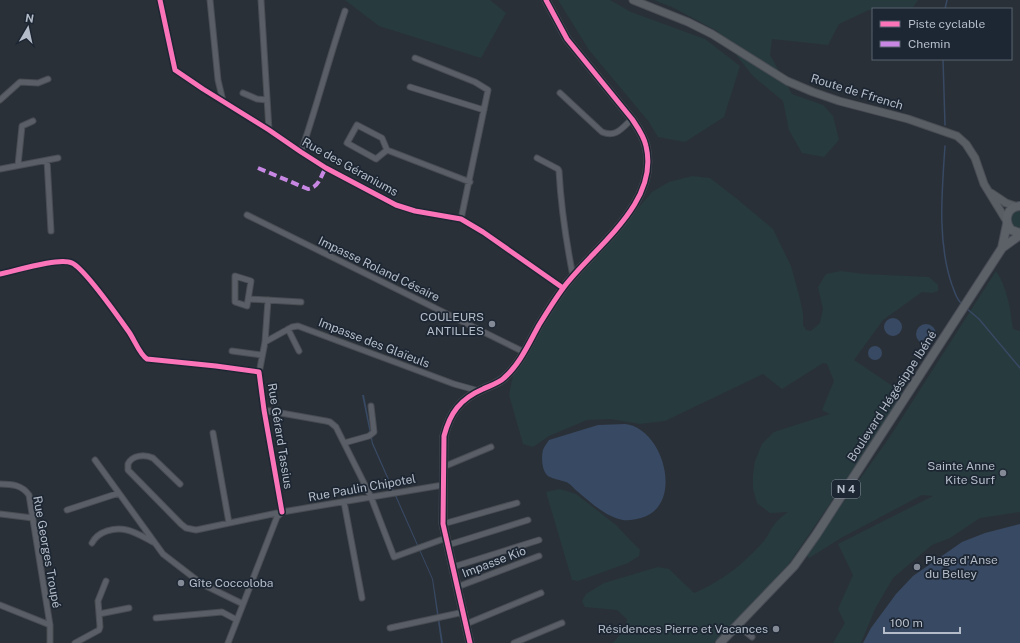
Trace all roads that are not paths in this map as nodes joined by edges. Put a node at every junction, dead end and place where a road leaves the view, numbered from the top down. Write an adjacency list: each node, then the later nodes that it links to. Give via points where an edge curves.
1 (160, 0): 14 (street, Rue des Géraniums, via 175,70)
2 (210, 0): 14 (street, via 218,80)
3 (261, 0): 13 (street)
4 (546, 0): 16 (street, via 567,39)
5 (633, 0): 27 (street, Route de Ffrench, via 712,34 787,81 812,92 908,119 957,136 975,158)
6 (345, 11): 20 (street)
7 (415, 58): 15 (street, via 488,90)
8 (48, 79): 12 (street, via 38,83 20,82)
9 (410, 87): 15 (street)
10 (243, 93): 13 (street)
11 (560, 93): 16 (street, via 608,135 617,133)
12 (0, 100)
13 (267, 100): 18 (street)
14 (223, 101): 18 (street, Rue des Géraniums)
15 (484, 110): 26 (street)
16 (632, 119): 36 (street, via 646,145 649,161 646,180 638,200 630,211)
17 (33, 121): 24 (street, via 22,126)
18 (269, 130): 20 (street, Rue des Géraniums)
19 (387, 150): 19 (street, via 382,138 357,125 347,143 376,159); 26 (street)
20 (301, 152): 30 (street, Rue des Géraniums, via 396,205 414,211)
21 (58, 158): 23 (street)
22 (537, 158): 36 (street, via 559,171 564,228)
23 (46, 160): 24 (street); 32 (street)
24 (18, 165): 25 (street)
25 (0, 169)
26 (470, 182): 30 (street)
27 (988, 191): 28 (street, via 1006,203); 31 (street, Route de Ffrench)
28 (1018, 206): 31 (main road, via 1008,212)
29 (247, 214): 45 (street, Impasse Roland Césaire)
30 (461, 219): 37 (street, Rue des Géraniums)
31 (1006, 222): 33 (main road, via 1011,230); 34 (main road, Boulevard Hégésippe Ibéné / N 4)
32 (51, 231)
33 (1020, 234): 34 (main road, Boulevard Hégésippe Ibéné / N 4)
34 (1002, 248): 91 (main road, Boulevard Hégésippe Ibéné / N 4, via 816,535 794,566)
35 (0, 274): 50 (street, Rue Gérard Tassius, via 56,262 72,263 95,287 133,337 144,357 260,372)
36 (573, 276): 37 (street)
37 (563, 288): 45 (street)
38 (248, 299): 38 (street, via 247,306 235,302 236,276 251,281); 39 (street)
39 (268, 300): 40 (street); 42 (street)
40 (301, 302)
41 (288, 329): 42 (street); 44 (street); 48 (street, Impasse des Glaïeuls, via 298,326)
42 (265, 342): 46 (street)
43 (232, 351): 46 (street)
44 (299, 351)
45 (524, 352): 48 (street, via 503,379)
46 (262, 355): 47 (street)
47 (260, 368)
48 (479, 391): 55 (street, via 451,415 442,436)
49 (371, 406): 52 (street, via 374,432 369,436)
50 (264, 410): 52 (street, via 330,422 336,426); 64 (street, Rue Gérard Tassius)
51 (213, 433): 68 (street)
52 (344, 443): 60 (street)
53 (491, 446): 55 (street)
54 (95, 460): 59 (street)
55 (443, 468): 58 (street)
56 (0, 484): 66 (street, Rue Georges Troupé, via 16,486 26,491)
57 (180, 484): 68 (street, Rue Paulin Chipotel, via 153,458 139,456 128,464 128,470 186,528 196,530)
58 (443, 484): 60 (street, Rue Paulin Chipotel); 69 (street)
59 (119, 493): 63 (street); 72 (street)
60 (371, 497): 61 (street, Rue Paulin Chipotel); 70 (street, via 394,557)
61 (344, 502): 64 (street, Rue Paulin Chipotel); 80 (street)
62 (517, 503): 69 (street)
63 (67, 510)
64 (282, 512): 68 (street, Rue Paulin Chipotel); 81 (street, via 277,517)
65 (0, 514): 66 (street)
66 (33, 518): 90 (street, Rue Georges Troupé)
67 (528, 520): 74 (street)
68 (229, 523)
69 (443, 524): 70 (street)
70 (446, 538): 74 (street)
71 (539, 540): 76 (street)
72 (154, 542): 73 (street, via 128,530 111,530 96,536); 81 (street, via 163,554 202,584)
73 (92, 544)
74 (448, 545): 76 (street)
75 (539, 556): 78 (street, Impasse Kio)
76 (453, 567): 78 (street)
77 (106, 581): 85 (street, via 99,598)
78 (457, 588): 84 (street)
79 (541, 593): 89 (street)
80 (362, 598)
81 (243, 604): 87 (street)
82 (0, 605): 90 (street)
83 (129, 608): 85 (street)
84 (464, 612): 89 (street); 92 (street)
85 (99, 614): 95 (street, via 99,630)
86 (156, 618): 87 (street, via 222,612)
87 (237, 620): 96 (street)
88 (562, 623): 98 (street)
89 (466, 624): 97 (street)
90 (50, 625): 94 (street, Rue Georges Troupé)
91 (737, 625): 93 (street); 99 (main road, Boulevard Hégésippe Ibéné / N 4)
92 (390, 628)
93 (752, 637)
94 (50, 643)
95 (75, 643)
96 (228, 643)
97 (470, 643)
98 (514, 643)
99 (720, 643)

